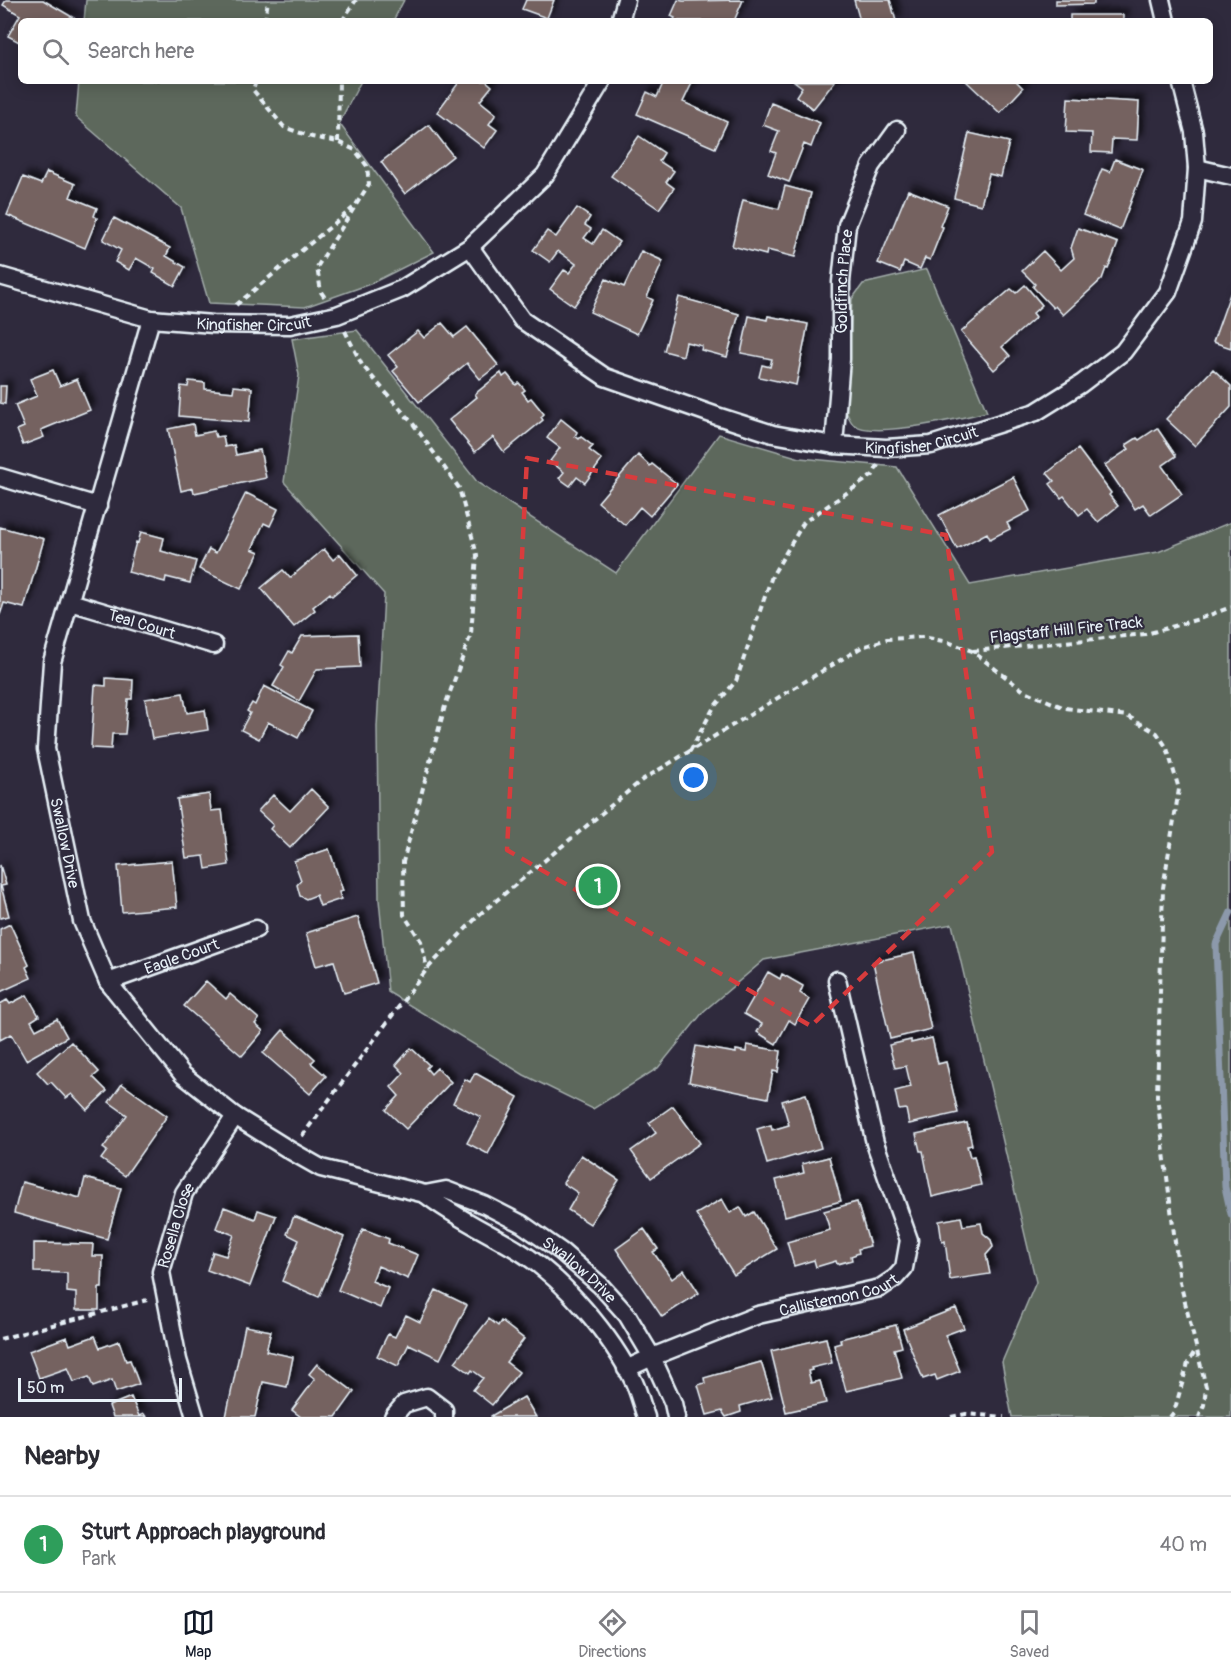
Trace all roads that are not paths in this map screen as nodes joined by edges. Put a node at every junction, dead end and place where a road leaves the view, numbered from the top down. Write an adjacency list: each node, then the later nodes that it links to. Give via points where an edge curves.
1 (626, 0): 3 (street)
2 (1161, 0): 4 (street)
3 (621, 18)
4 (1165, 18)
5 (600, 84): 10 (street, Kingfisher Circuit, via 545,175)
6 (1182, 84): 8 (street, Kingfisher Circuit, via 1194,132)
7 (897, 130): 15 (street, Goldfinch Place, via 871,166 847,225)
8 (1197, 168): 9 (street); 15 (street, Kingfisher Circuit, via 1193,222 1168,292 1123,352 1036,412 931,445)
9 (1231, 176)
10 (470, 247): 14 (street, Kingfisher Circuit, via 402,289 337,315 290,325); 15 (street, Kingfisher Circuit, via 522,320 605,377 773,434)
11 (0, 276): 12 (street, Kingfisher Circuit)
12 (23, 282): 13 (street, Kingfisher Circuit); 14 (street, Kingfisher Circuit)
13 (0, 283)
14 (152, 319): 17 (street, Swallow Drive)
15 (834, 445)
16 (0, 477): 17 (street)
17 (98, 506): 18 (street, Swallow Drive)
18 (70, 602): 19 (street, Teal Court); 22 (street, Swallow Drive, via 52,662 46,749 82,921)
19 (214, 645)
20 (256, 929): 22 (street, Eagle Court)
21 (837, 980): 25 (street, Callistemon Court, via 875,1143 909,1240 904,1268 880,1288 758,1315)
22 (108, 982): 23 (street, Swallow Drive, via 183,1075)
23 (235, 1116): 24 (street, Swallow Drive, via 321,1168); 27 (street, Rosella Close, via 184,1193 161,1272 178,1360)
24 (425, 1194): 25 (street, Swallow Drive, via 446,1190 485,1205 522,1224 562,1252 627,1315); 26 (street, Swallow Drive, via 560,1282 600,1327)
25 (651, 1357): 26 (street, Callistemon Court); 31 (street, Swallow Drive)
26 (626, 1370): 30 (street, Swallow Drive)
27 (195, 1417)
28 (393, 1417): 29 (street, via 404,1404 427,1397 444,1410)
29 (444, 1417)
30 (646, 1417)
31 (676, 1417)

